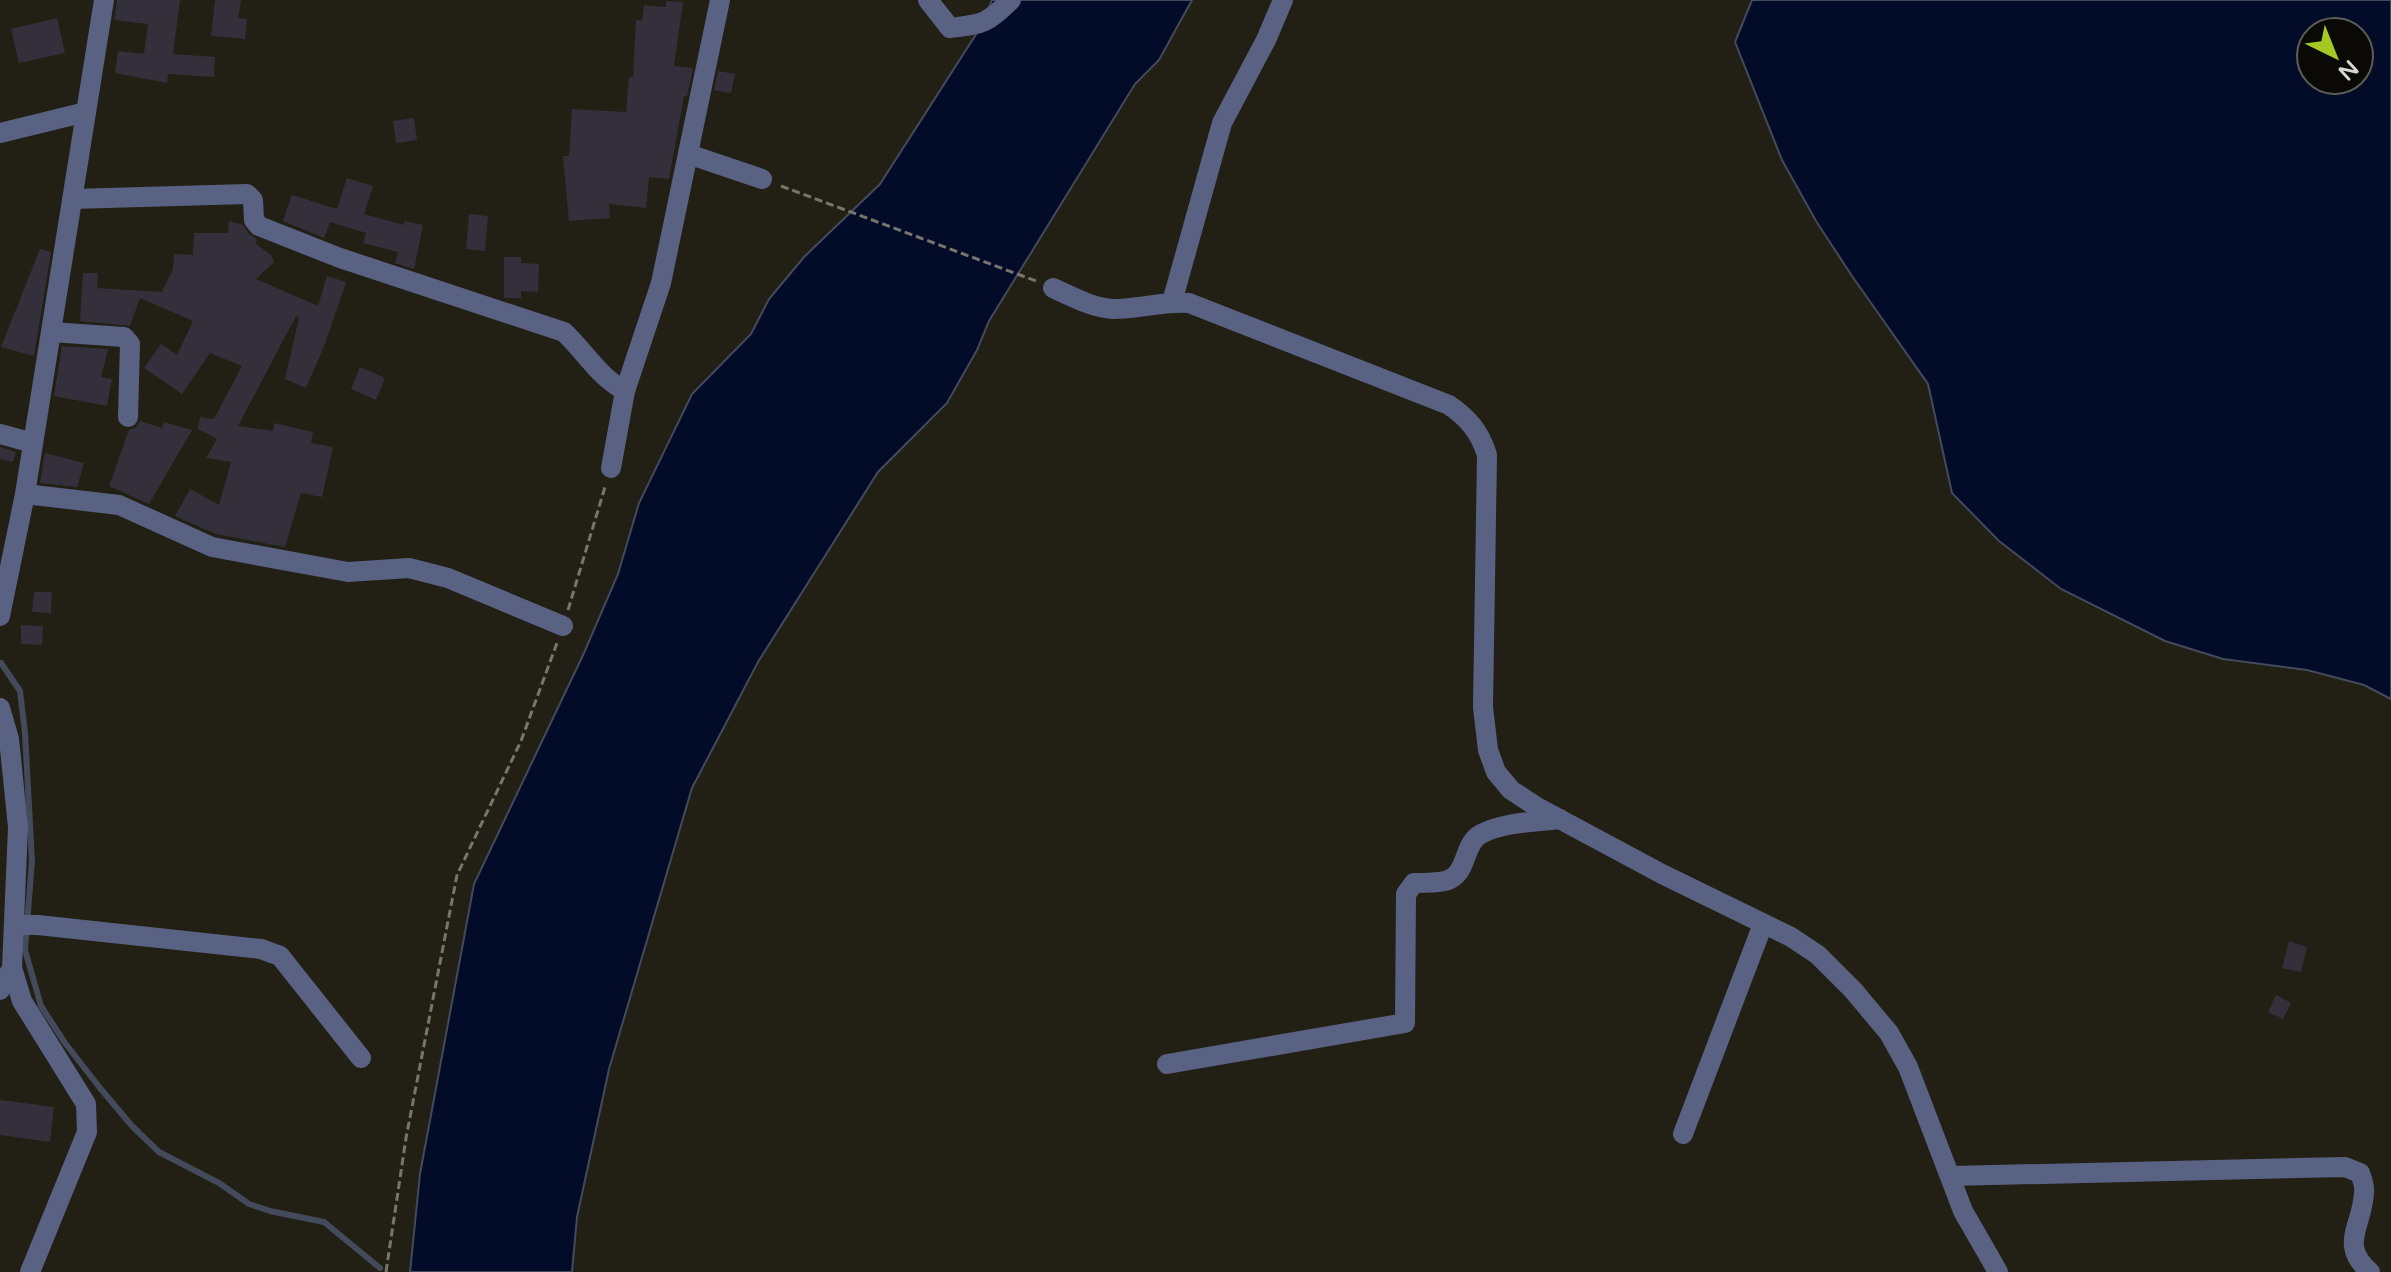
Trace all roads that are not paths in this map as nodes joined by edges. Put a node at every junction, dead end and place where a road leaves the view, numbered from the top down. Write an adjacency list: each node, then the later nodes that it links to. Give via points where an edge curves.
1 (104, 0): 6 (street)
2 (720, 0): 8 (street)
3 (928, 0): 4 (street, via 950,28 982,25)
4 (1011, 0)
5 (1283, 0): 12 (street, via 1222,123)
6 (86, 112): 7 (street); 10 (street)
7 (0, 133)
8 (688, 154): 9 (street); 14 (street, via 661,283)
9 (762, 179)
10 (72, 199): 13 (street); 14 (street, via 247,194 259,226 564,332 608,382)
11 (1053, 288): 12 (street, via 1111,309)
12 (1172, 302): 24 (street, via 1209,309 1449,405 1475,428 1487,455 1483,707 1488,750 1496,772 1511,790)
13 (51, 332): 15 (street, via 124,337 130,344); 17 (street)
14 (625, 391): 18 (street)
15 (128, 417)
16 (0, 434): 17 (street)
17 (33, 443): 19 (street)
18 (611, 468)
19 (25, 494): 20 (street); 21 (street, via 119,505 212,547 348,572 409,568 448,578)
20 (0, 616)
21 (563, 626)
22 (0, 708): 23 (street)
23 (5, 736): 26 (street)
24 (1560, 819): 25 (street); 30 (street, via 1478,835 1460,872 1448,880 1414,883 1406,894 1405,1023)
25 (1763, 924): 31 (street); 32 (street, via 1818,955 1889,1033)
26 (25, 925): 27 (street); 29 (street, via 261,949 280,956)
27 (12, 968): 28 (street); 33 (street, via 22,1001 86,1104 87,1132)
28 (0, 990)
29 (361, 1058)
30 (1167, 1064)
31 (1683, 1134)
32 (1951, 1176): 34 (street, via 1963,1211); 35 (street, via 2345,1167 2360,1173 2365,1191 2352,1245)
33 (30, 1272)
34 (1998, 1272)
35 (2370, 1272)

